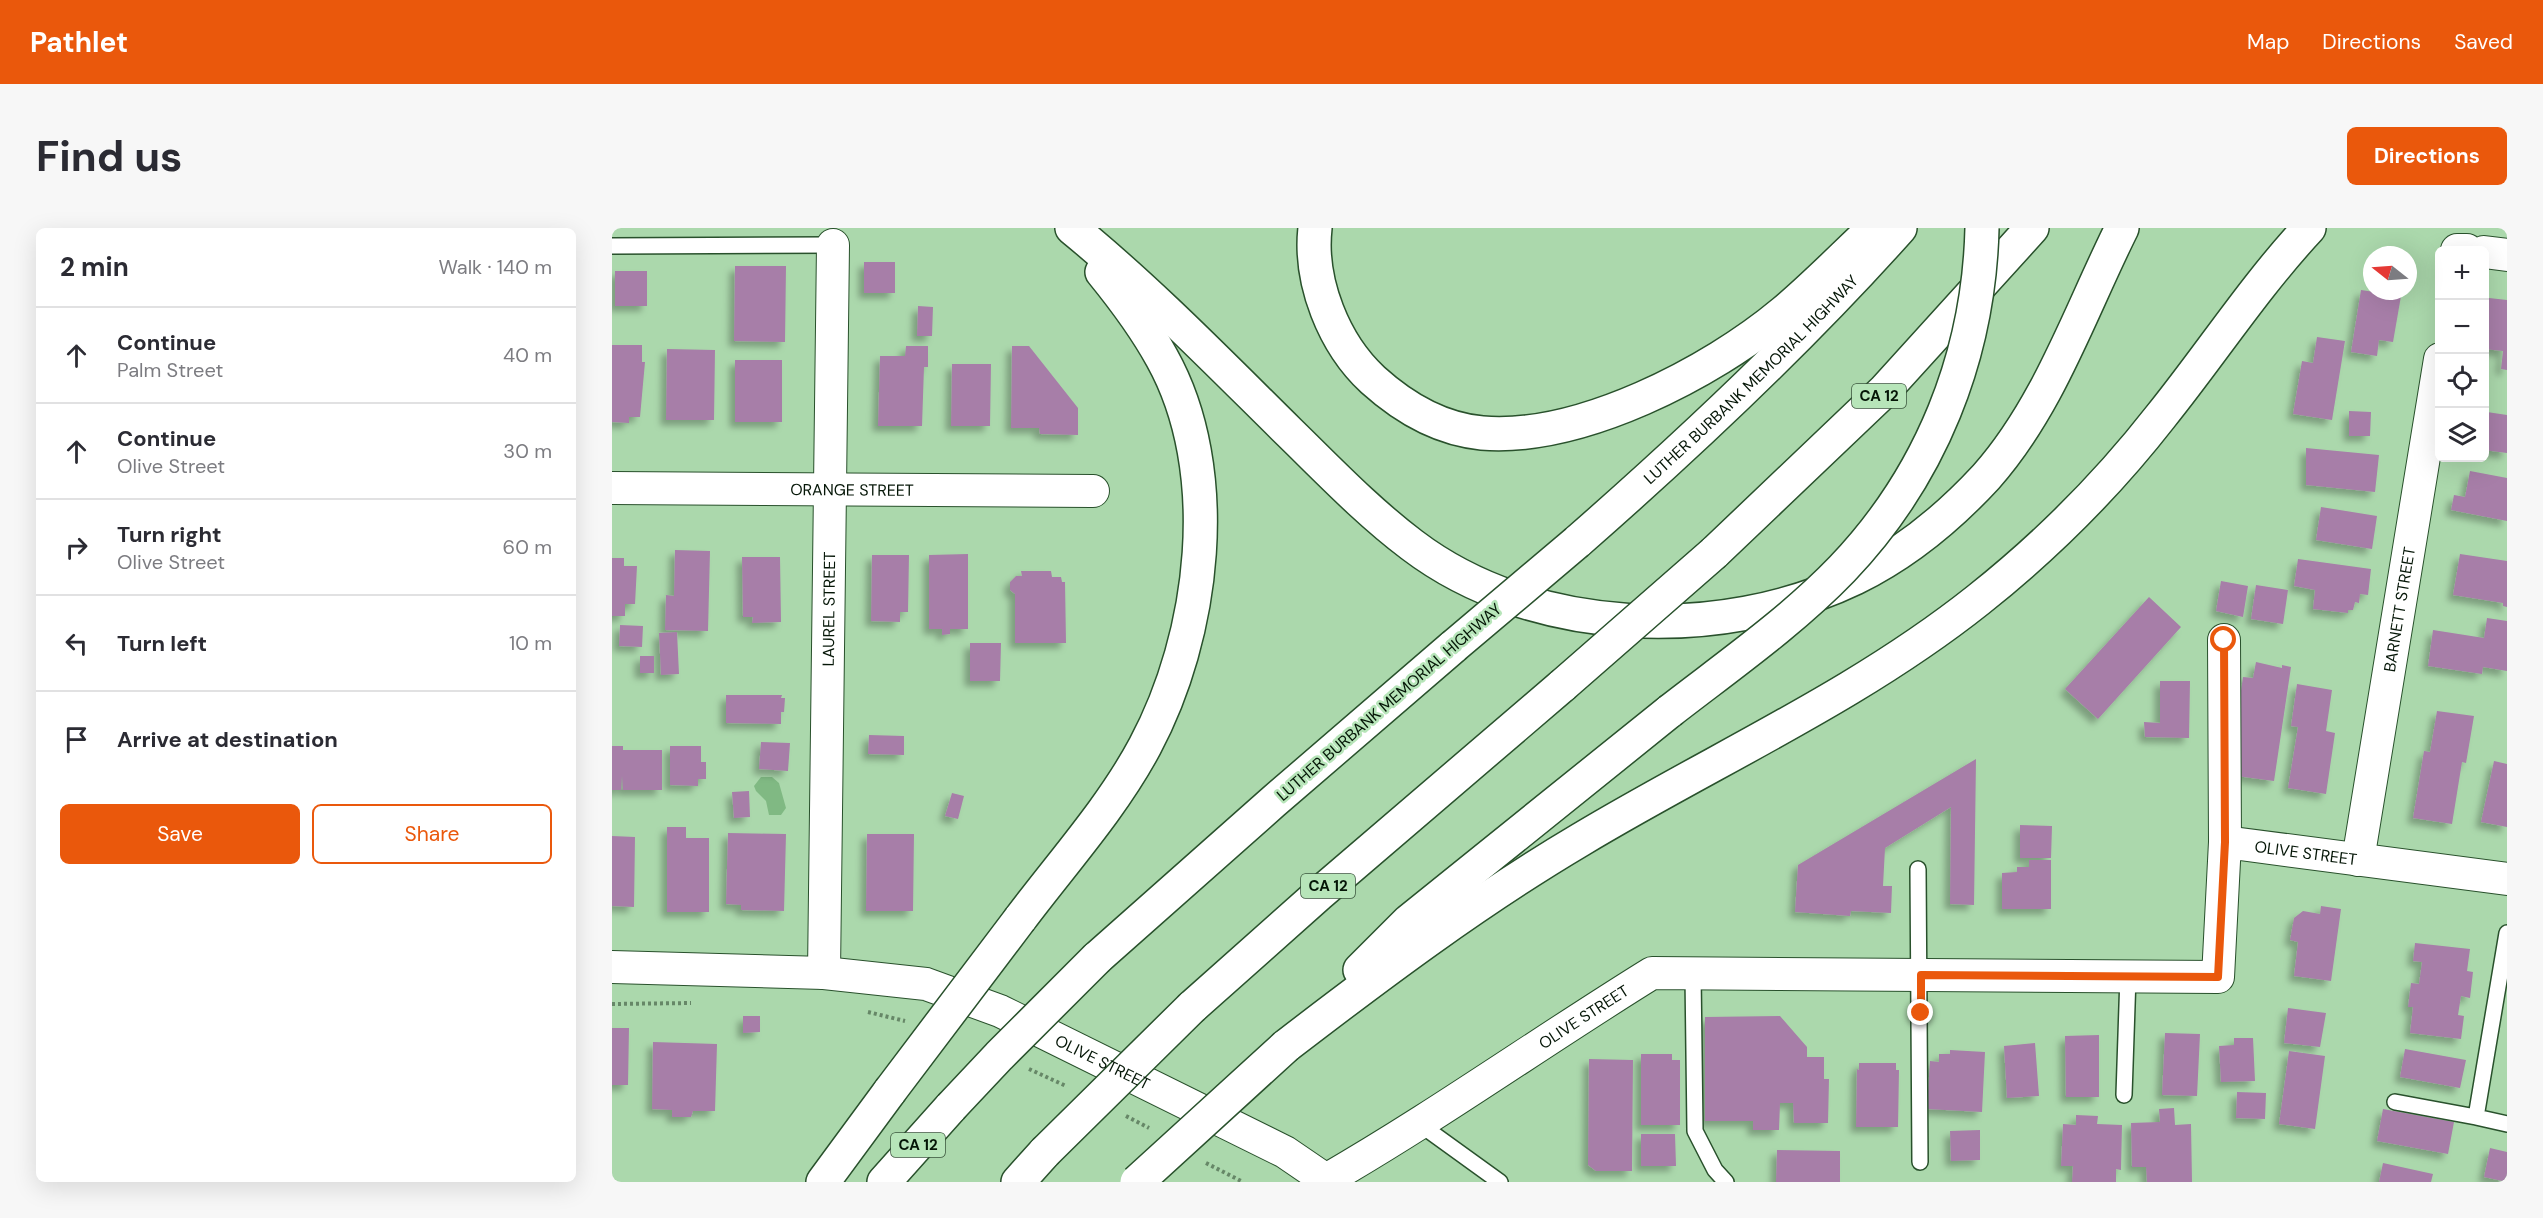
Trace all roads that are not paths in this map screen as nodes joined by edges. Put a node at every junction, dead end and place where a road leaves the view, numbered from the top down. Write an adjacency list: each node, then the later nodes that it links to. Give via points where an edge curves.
1 (1070, 228): 7 (highway, via 1127,273 1362,503 1421,552 1468,578 1533,604 1593,618 1656,621 1746,613 1818,593 1876,566 1938,524 1987,475 2028,419); 37 (highway, bridge, via 1130,309 1162,359 1176,390 1195,463 1199,500 1199,567 1188,634 1145,747 1120,785)
2 (1315, 228): 3 (highway, via 1316,260 1326,308 1350,354 1367,374 1423,416 1460,429 1503,434 1552,427 1606,412 1701,369 1785,312)
3 (1874, 228)
4 (1900, 228): 38 (highway, LUTHER BURBANK MEMORIAL HIGHWAY / CA 12, bridge, via 1736,396 1577,542 1255,817 1097,958 999,1056)
5 (1982, 228): 29 (highway, bridge, via 1977,299 1964,360 1940,423 1899,499 1863,545 1822,588 1758,643 1408,921)
6 (2032, 228): 39 (highway, CA 12, bridge, via 1884,391 1714,553 1192,1007)
7 (2122, 228)
8 (2309, 228): 29 (highway, via 2266,276 2126,458 2059,529 1978,600 1852,689 1600,828 1515,880)
9 (833, 245): 10 (lane); 15 (street, LAUREL STREET)
10 (612, 246)
11 (2489, 253): 12 (street)
12 (2507, 255)
13 (2435, 384): 19 (street, BARNETT STREET)
14 (612, 488): 15 (street, ORANGE STREET)
15 (830, 489): 16 (street, ORANGE STREET); 24 (street, LAUREL STREET)
16 (1093, 491)
17 (2224, 640): 18 (street)
18 (2225, 842): 19 (street, OLIVE STREET); 27 (street, OLIVE STREET, via 2218,977)
19 (2358, 860): 21 (street, OLIVE STREET)
20 (1918, 869): 26 (lane)
21 (2507, 879)
22 (2507, 933): 28 (lane)
23 (612, 968): 24 (street, OLIVE STREET)
24 (824, 973): 36 (street, OLIVE STREET, via 926,984 1000,1011 1285,1152)
25 (1693, 974): 26 (street, OLIVE STREET); 34 (street, OLIVE STREET, via 1652,974); 42 (lane, via 1695,1131 1715,1170)
26 (1921, 975): 27 (street, OLIVE STREET); 35 (lane)
27 (2128, 976): 30 (lane)
28 (2500, 1033): 32 (lane)
29 (1286, 1046): 40 (highway, bridge)
30 (2124, 1095)
31 (2395, 1102): 32 (lane)
32 (2476, 1118): 33 (lane)
33 (2507, 1124)
34 (1420, 1125): 36 (street, OLIVE STREET); 41 (lane)
35 (1920, 1162)
36 (1326, 1181)
37 (823, 1182)
38 (884, 1182)
39 (1018, 1182)
40 (1137, 1182)
41 (1500, 1182)
42 (1726, 1182)

